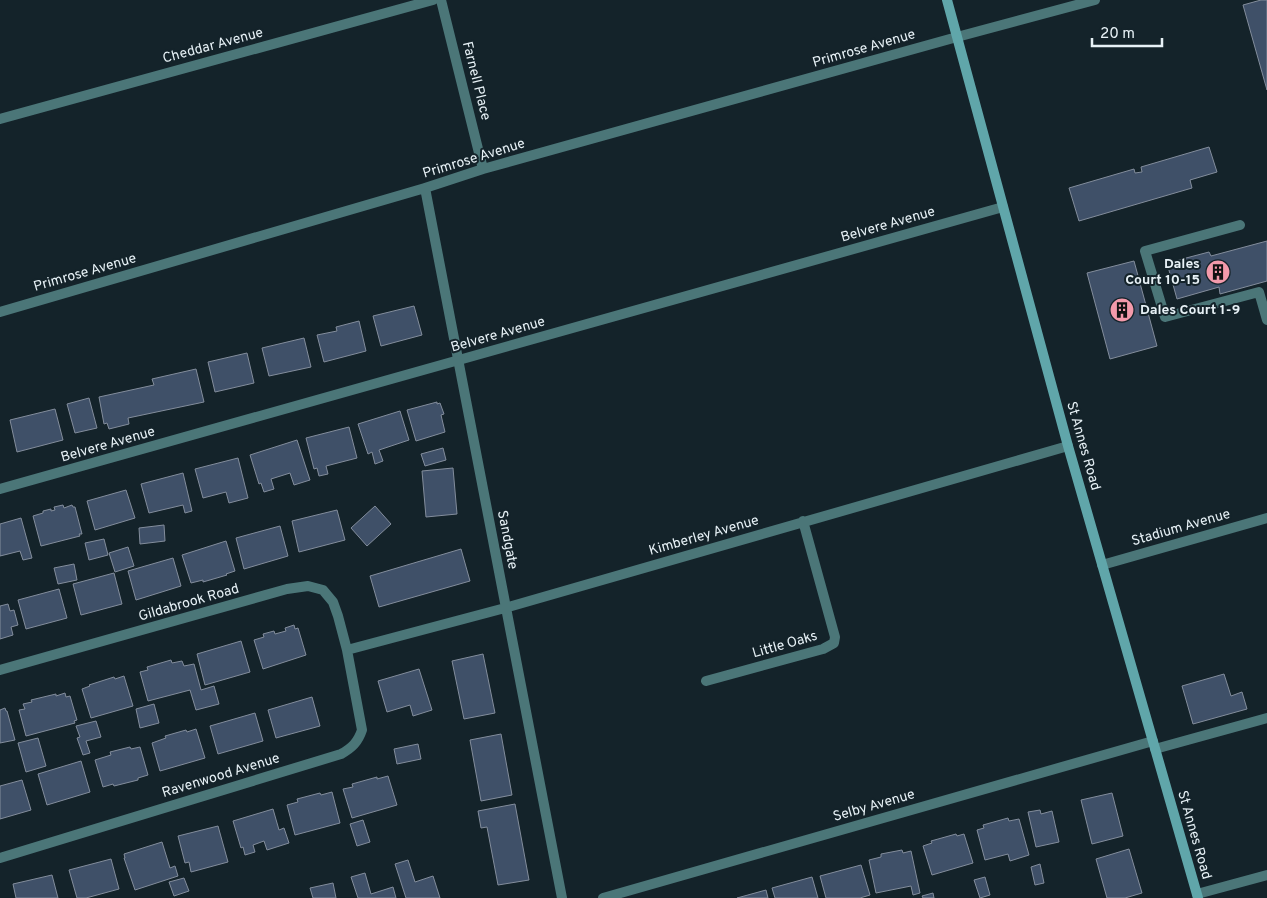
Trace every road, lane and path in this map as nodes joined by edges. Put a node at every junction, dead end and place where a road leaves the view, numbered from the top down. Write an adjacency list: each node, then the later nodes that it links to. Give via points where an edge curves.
1 (433, 0): 6 (street, Cheddar Avenue)
2 (441, 0): 7 (street, Farnell Place)
3 (947, 0): 5 (street, St Annes Road)
4 (1095, 0): 5 (street, Primrose Avenue)
5 (957, 37): 7 (street, Primrose Avenue); 9 (street, St Annes Road)
6 (0, 118)
7 (483, 169): 8 (street, Primrose Avenue)
8 (425, 188): 11 (street, Primrose Avenue); 13 (street, Sandgate)
9 (1003, 207): 13 (street, Belvere Avenue); 14 (street, St Annes Road)
10 (1240, 225): 12 (street, via 1145,251 1165,317 1259,292)
11 (0, 312)
12 (1267, 320)
13 (460, 360): 15 (street, Belvere Avenue); 19 (street, Sandgate)
14 (1068, 446): 17 (street, Kimberley Avenue); 18 (street, St Annes Road)
15 (0, 489)
16 (1267, 518): 18 (street, Stadium Avenue)
17 (804, 521): 19 (street, Kimberley Avenue); 22 (street, Little Oaks, via 834,643 822,650)
18 (1102, 565): 24 (street, St Annes Road)
19 (505, 608): 20 (street, Kimberley Avenue); 28 (street, Sandgate)
20 (347, 650): 21 (street, Gildabrook Road, via 333,602 323,590 308,586 287,589); 25 (street, Ravenwood Avenue, via 362,730 349,750)
21 (0, 670)
22 (706, 682)
23 (1267, 718): 24 (street, Selby Avenue)
24 (1154, 745): 27 (street, St Annes Road); 29 (street, Selby Avenue)
25 (0, 858)
26 (1267, 875): 27 (street)
27 (1198, 896)
28 (562, 898)
29 (603, 898)

